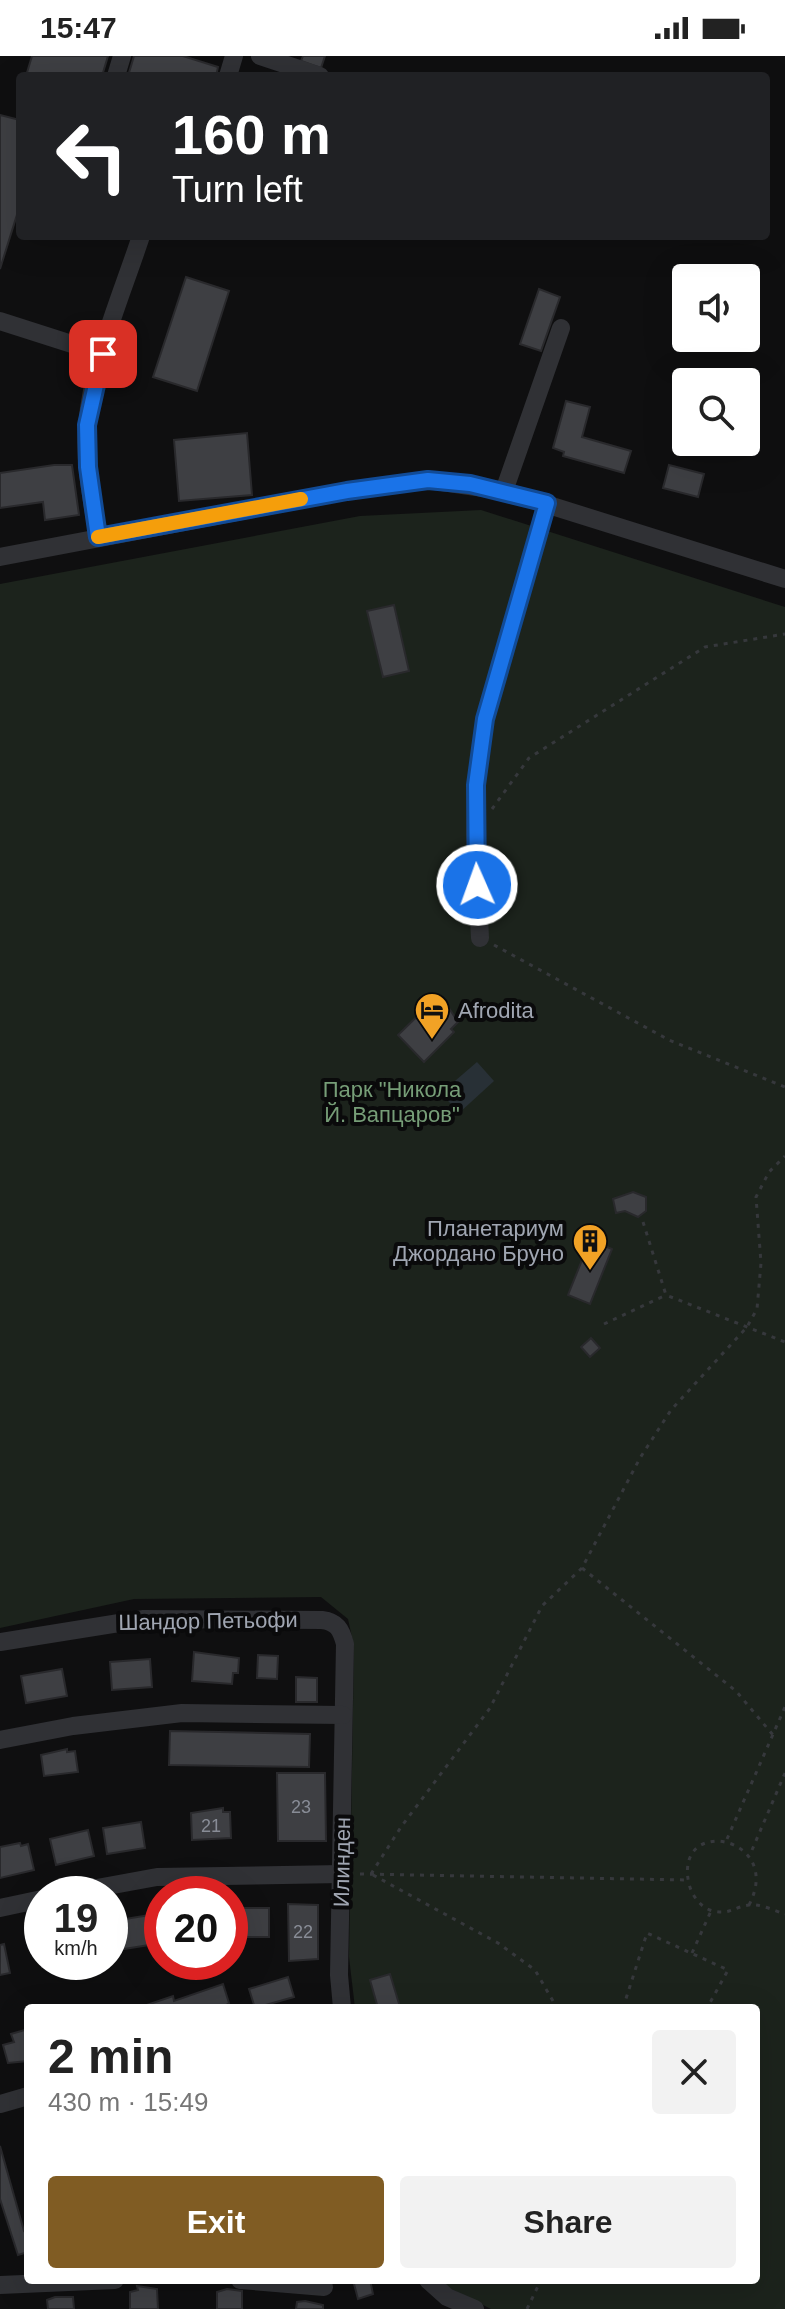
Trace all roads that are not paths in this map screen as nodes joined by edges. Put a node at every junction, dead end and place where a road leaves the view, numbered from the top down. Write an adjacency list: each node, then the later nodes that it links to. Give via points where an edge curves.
1 (260, 56): 2 (street)
2 (308, 72)
3 (140, 240): 6 (street)
4 (0, 321): 6 (street)
5 (561, 328): 7 (street)
6 (103, 354): 9 (street, via 87,425)
7 (504, 491): 8 (street); 9 (street, via 428,480 395,483)
8 (547, 503): 11 (street); 12 (street, via 485,719 476,785)
9 (98, 537): 10 (street)
10 (0, 557)
11 (785, 579)
12 (480, 938)
13 (322, 1620): 14 (street, Шандор Петьофи, via 144,1619); 15 (street, Илинден, via 342,1631 345,1644)
14 (0, 1642)
15 (343, 1715): 16 (street, via 182,1713); 17 (street, Илинден)
16 (0, 1740)
17 (342, 1874): 18 (street, via 171,1876); 21 (street, Илинден)
18 (128, 1883)
19 (24, 1903): 20 (street)
20 (0, 1908)
21 (338, 2004)
22 (24, 2097): 23 (street)
23 (0, 2104)
24 (24, 2284): 27 (street)
25 (288, 2284): 28 (street)
26 (432, 2284): 29 (street)
27 (0, 2285)
28 (324, 2287)
29 (475, 2309)

